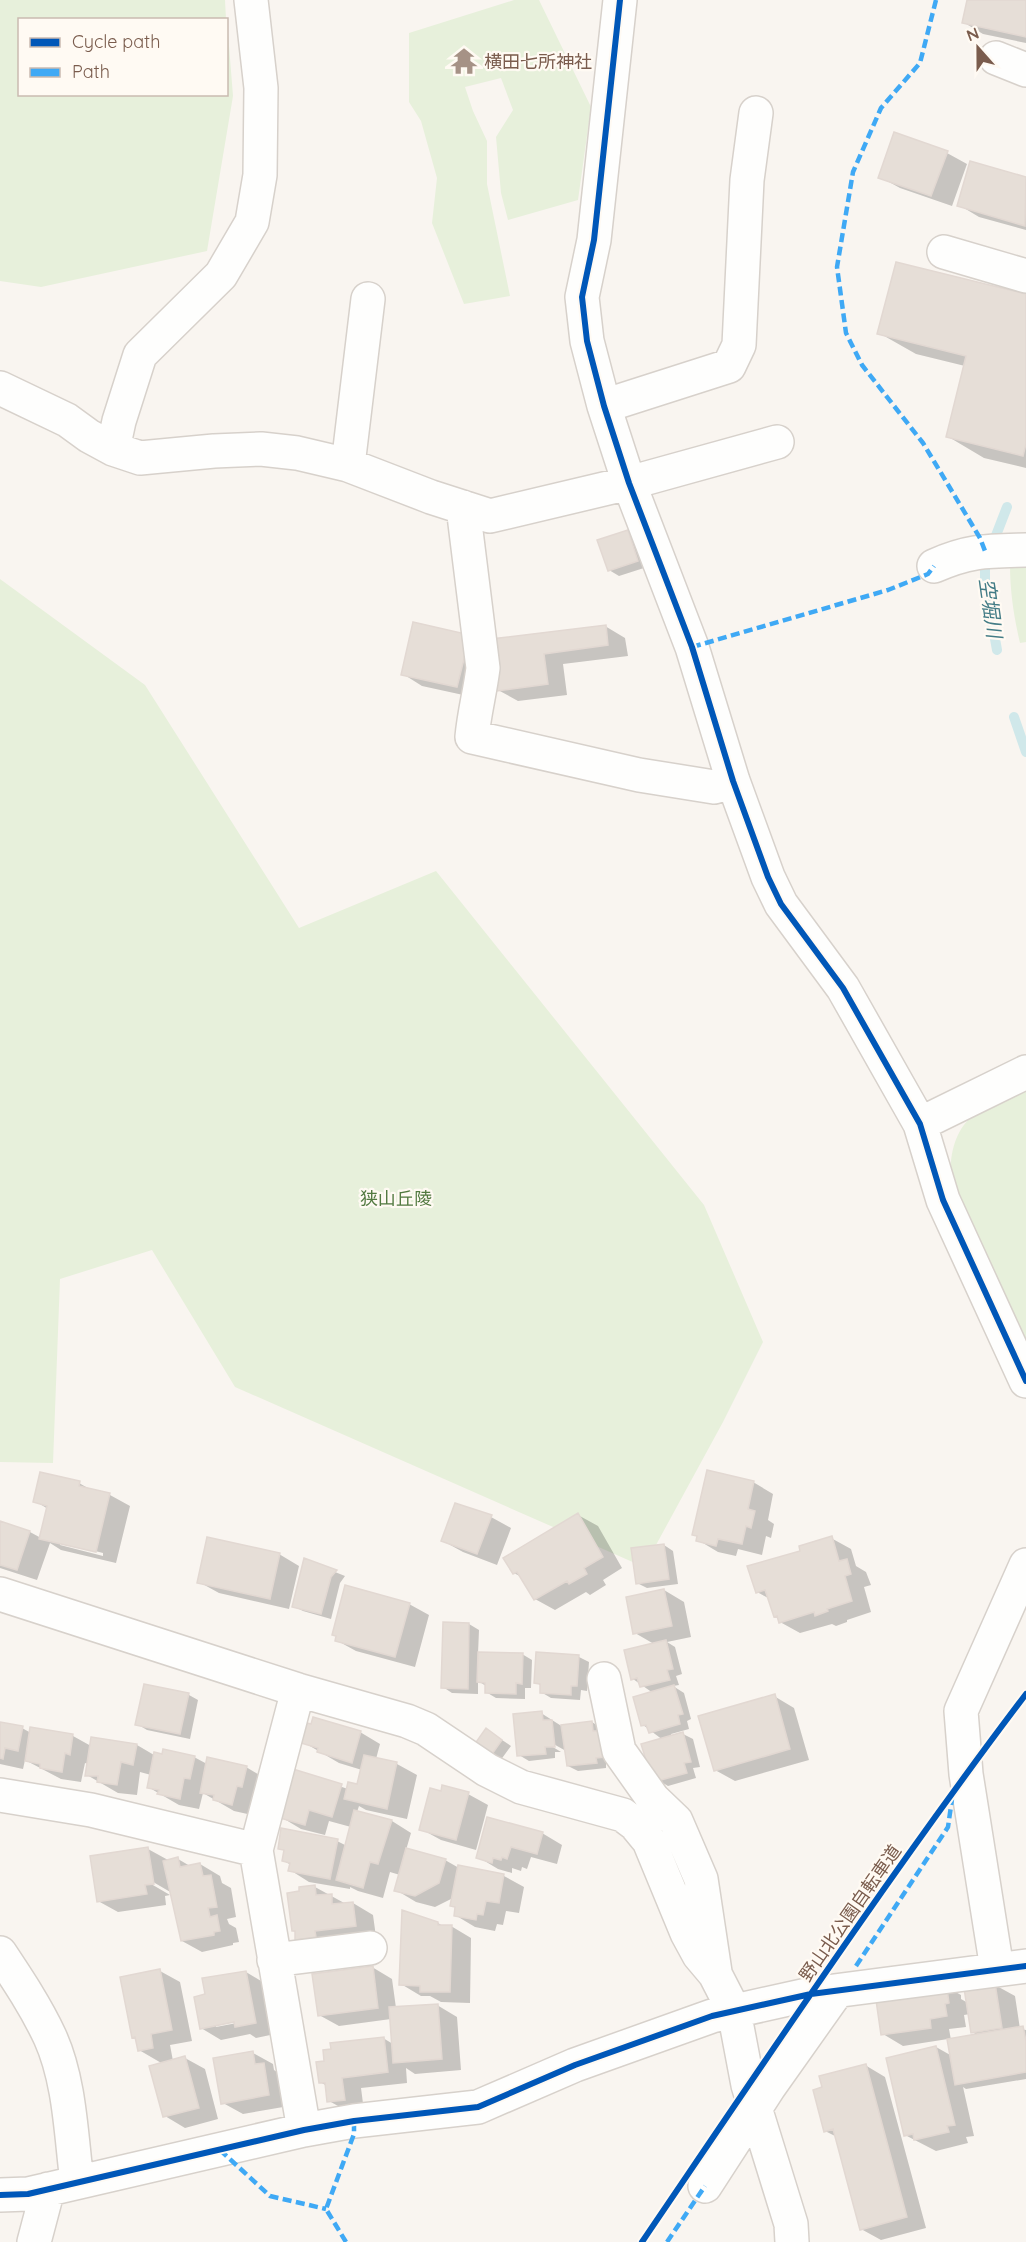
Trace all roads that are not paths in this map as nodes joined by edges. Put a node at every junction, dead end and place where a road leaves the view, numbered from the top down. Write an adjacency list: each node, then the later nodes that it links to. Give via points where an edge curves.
1 (251, 0): 12 (street, via 261,88 260,175 252,222 221,275 140,355)
2 (620, 0): 10 (street, via 594,240 582,297 587,341)
3 (996, 58): 4 (street)
4 (1026, 70)
5 (756, 113): 10 (street, via 747,180 739,345 729,366)
6 (944, 252): 7 (street)
7 (1026, 276)
8 (368, 299): 13 (street)
9 (0, 388): 12 (street, via 67,420)
10 (604, 406): 14 (street)
11 (777, 442): 14 (street)
12 (113, 449): 13 (street, via 140,458 261,449)
13 (348, 465): 15 (street)
14 (629, 483): 15 (street, via 490,516); 18 (street, via 692,647)
15 (463, 507): 18 (street, via 483,668 472,737 639,775 714,787)
16 (1026, 550): 17 (street, via 959,555)
17 (934, 566)
18 (733, 781): 20 (street, via 781,904 843,988)
19 (1026, 1072): 20 (street)
20 (920, 1124): 21 (street, via 943,1200)
21 (1026, 1381)
22 (1026, 1565): 31 (street, via 961,1711 966,1774)
23 (0, 1594): 25 (street)
24 (604, 1679): 32 (street, via 619,1751 653,1799 676,1821 698,1870)
25 (298, 1690): 27 (street); 32 (street, via 407,1721 521,1786 623,1815 649,1842 687,1934)
26 (0, 1796): 27 (street, via 91,1810)
27 (256, 1850): 30 (street)
28 (370, 1948): 30 (street)
29 (0, 1953): 37 (street, via 50,2038 64,2084)
30 (274, 1960): 36 (street)
31 (1012, 1967): 33 (street)
32 (715, 1974): 34 (street)
33 (837, 1991): 34 (street); 35 (street)
34 (734, 2011): 35 (street); 36 (street, via 575,2065 478,2106)
35 (756, 2107): 38 (street); 40 (street)
36 (304, 2130): 37 (street)
37 (62, 2186): 39 (street, via 28,2194); 41 (street)
38 (705, 2186)
39 (0, 2194)
40 (791, 2233)
41 (34, 2242)

